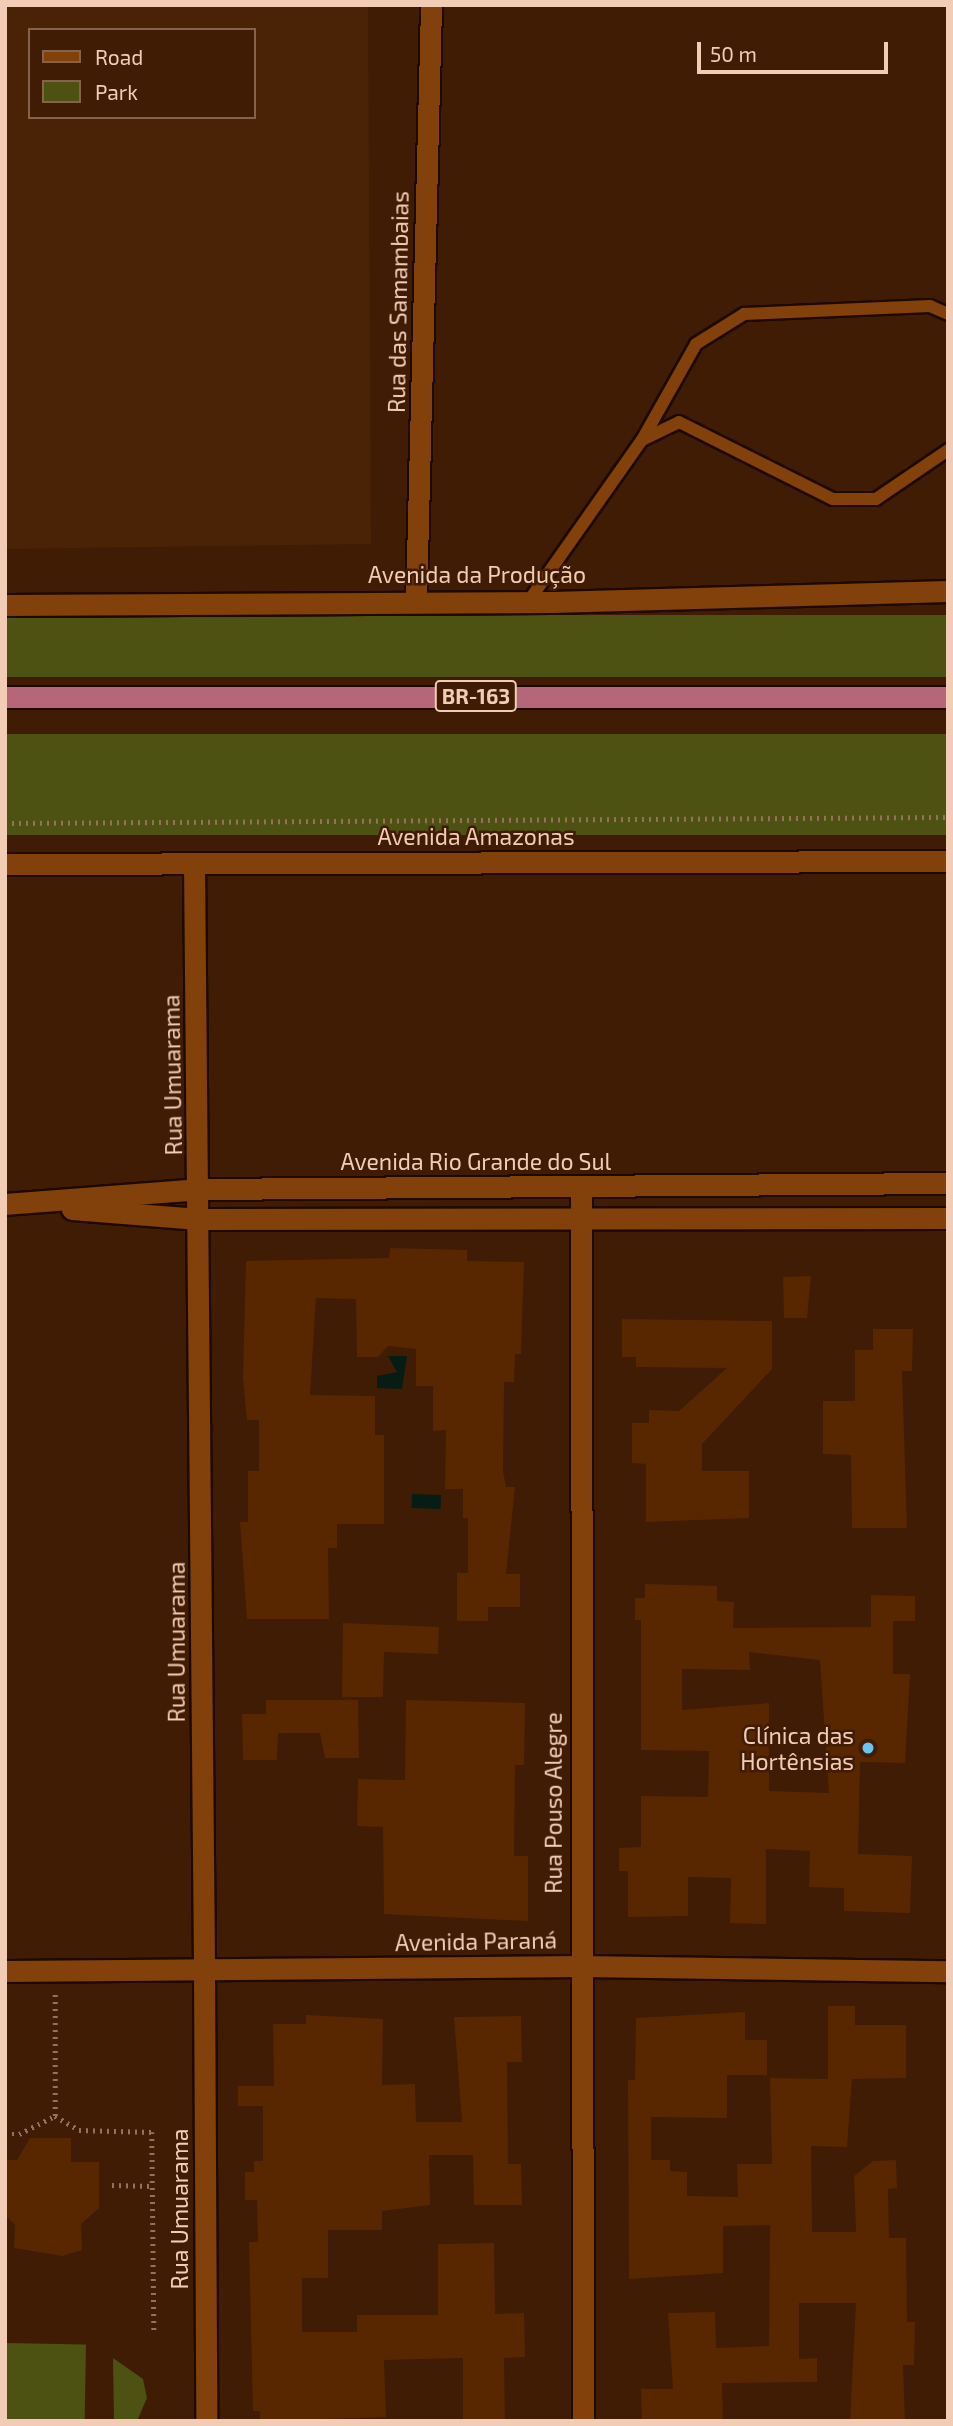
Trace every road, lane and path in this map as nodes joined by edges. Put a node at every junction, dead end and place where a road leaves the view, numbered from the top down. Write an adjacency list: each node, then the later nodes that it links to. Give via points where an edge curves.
1 (432, 5): 6 (street, Rua das Samambaias)
2 (948, 314): 3 (lane, via 930,306 744,314 696,344)
3 (642, 440): 4 (lane, via 679,422 833,499 876,499); 7 (lane)
4 (948, 450)
5 (948, 591): 7 (street, Avenida da Produção)
6 (416, 599): 7 (street, Avenida da Produção); 8 (street, Avenida da Produção)
7 (528, 602)
8 (5, 605)
9 (948, 696): 10 (highway, BR-163)
10 (5, 697)
11 (948, 817): 12 (path)
12 (5, 823)
13 (948, 861): 14 (street, Avenida Amazonas)
14 (194, 863): 15 (street, Avenida Amazonas); 18 (street, Rua Umuarama)
15 (5, 864)
16 (948, 1184): 17 (street, Avenida Rio Grande do Sul)
17 (581, 1186): 18 (street, Avenida Rio Grande do Sul); 22 (street, Rua Pouso Alegre)
18 (200, 1189): 19 (street, Avenida Rio Grande do Sul); 21 (street, Rua Umuarama)
19 (6, 1204): 21 (street, Avenida Rio Grande do Sul)
20 (948, 1218): 22 (street, Avenida Rio Grande do Sul)
21 (199, 1219): 22 (street, Avenida Rio Grande do Sul); 24 (street, Rua Umuarama)
22 (581, 1222): 23 (street, Rua Pouso Alegre)
23 (579, 1966): 24 (street, Avenida Paraná); 27 (street, Avenida Paraná); 34 (street, Rua Pouso Alegre)
24 (204, 1970): 26 (street, Avenida Paraná); 33 (street, Rua Umuarama)
25 (5, 1971): 26 (street, Avenida Paraná)
26 (55, 1971): 28 (path)
27 (948, 1971)
28 (55, 2116): 29 (path, via 19,2134); 31 (path, via 79,2130 152,2132)
29 (5, 2134)
30 (112, 2185): 31 (path)
31 (153, 2186): 32 (path)
32 (154, 2333)
33 (206, 2421)
34 (583, 2421)

